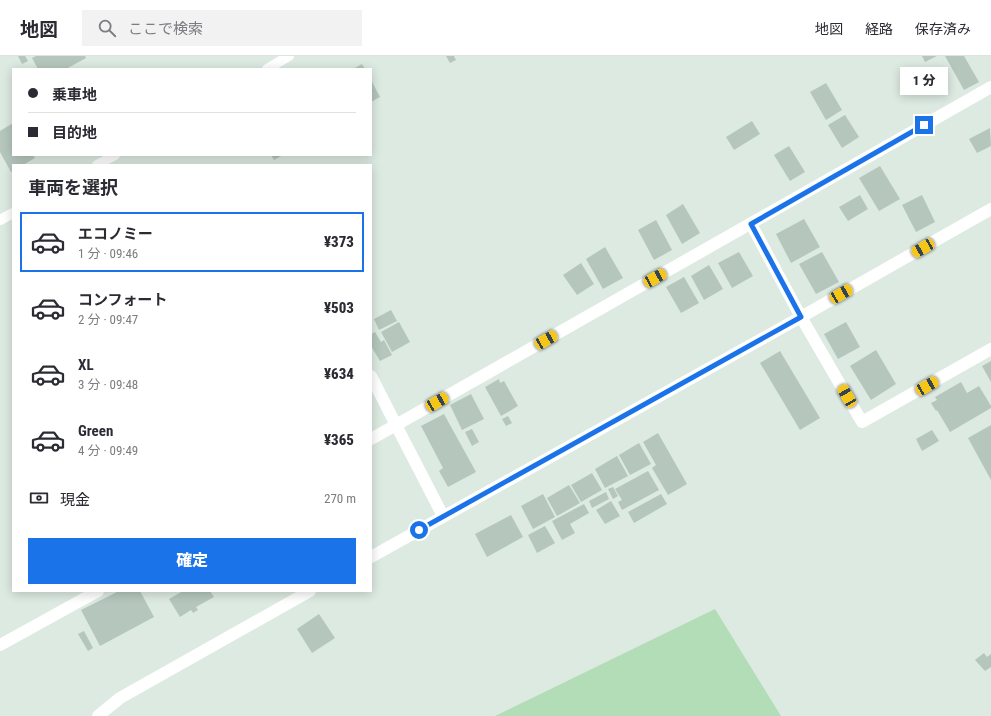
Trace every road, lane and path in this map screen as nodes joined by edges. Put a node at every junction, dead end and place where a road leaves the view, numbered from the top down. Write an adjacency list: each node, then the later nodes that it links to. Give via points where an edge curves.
1 (290, 56): 2 (lane)
2 (268, 68)
3 (991, 87): 9 (street)
4 (113, 156): 5 (lane)
5 (99, 164)
6 (991, 209): 10 (street)
7 (12, 214): 8 (lane)
8 (0, 220)
9 (751, 224): 10 (street); 13 (street)
10 (801, 317): 11 (street, via 862,422); 15 (street)
11 (991, 349)
12 (372, 378): 13 (street)
13 (396, 425): 14 (street); 15 (street)
14 (372, 438)
15 (443, 516): 16 (street)
16 (372, 556)
17 (96, 592): 19 (street)
18 (308, 592): 20 (street, via 120,698)
19 (0, 645)
20 (98, 716)

